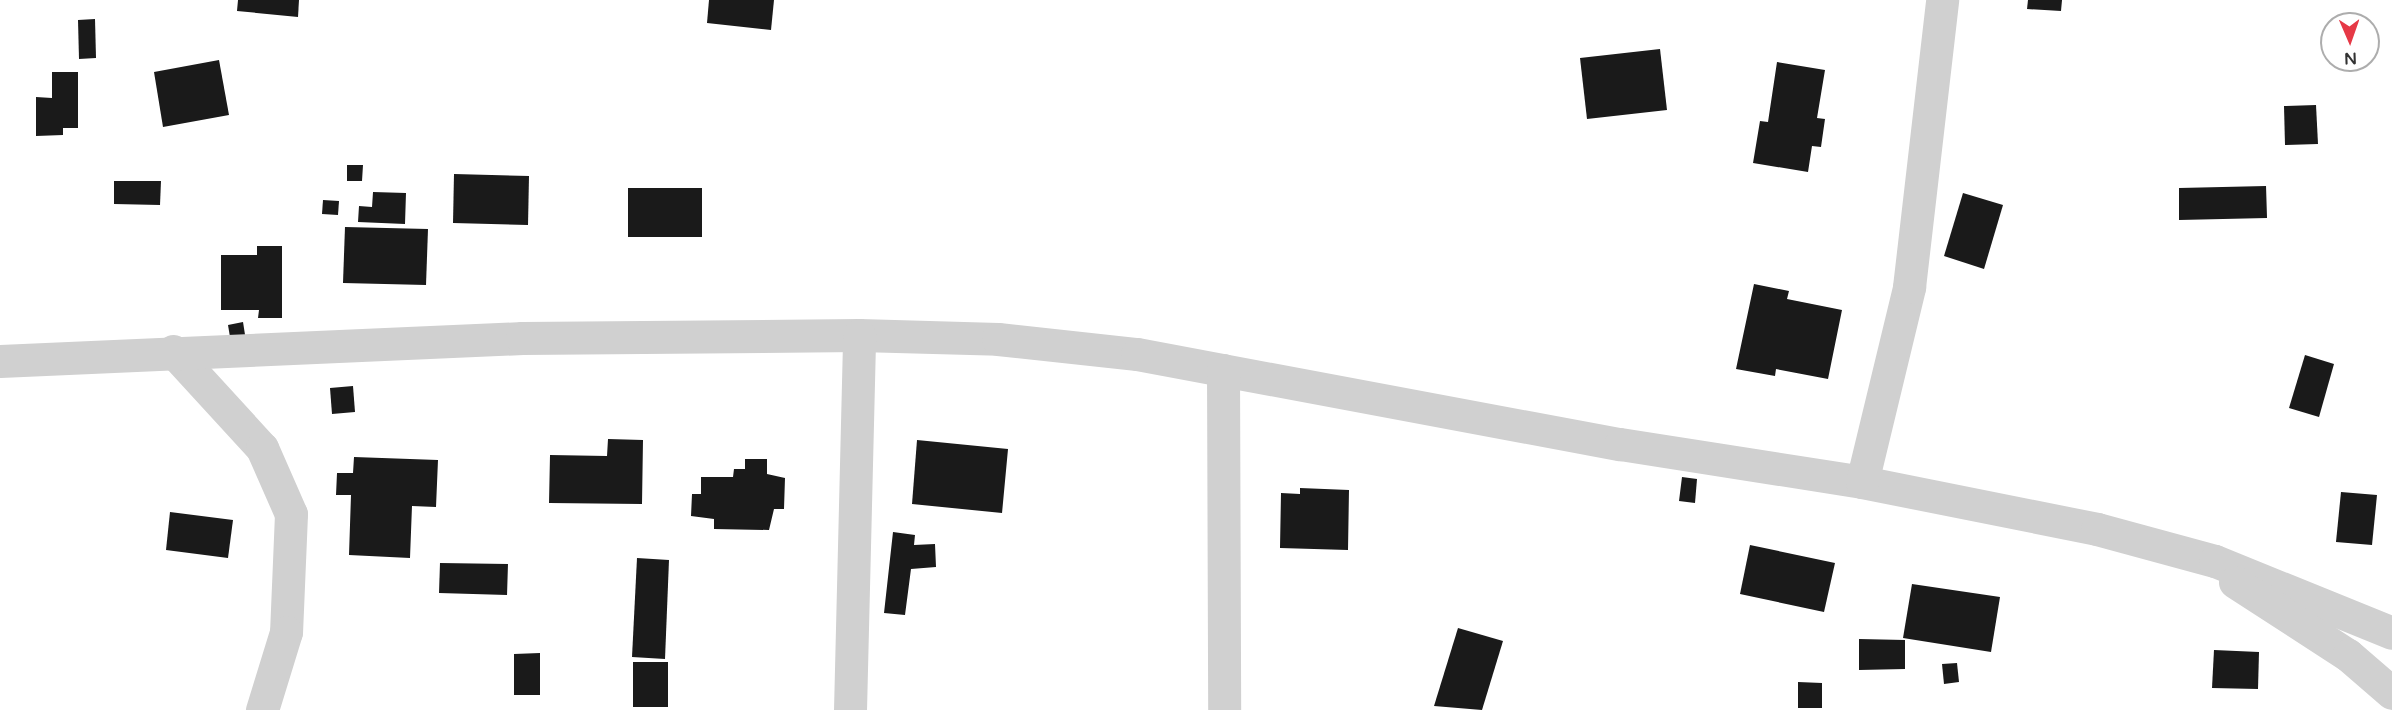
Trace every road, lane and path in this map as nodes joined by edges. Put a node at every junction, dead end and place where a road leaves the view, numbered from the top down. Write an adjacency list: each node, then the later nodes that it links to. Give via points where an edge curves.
1 (1942, 0): 6 (street, via 1909,287)
2 (859, 335): 3 (street, via 522,338); 5 (street, via 998,339 1137,354); 11 (street)
3 (173, 351): 4 (street); 10 (street, via 262,448 291,514 286,632)
4 (0, 361)
5 (1223, 370): 6 (street); 12 (street)
6 (1862, 482): 7 (street, via 2097,529)
7 (2215, 561): 8 (street); 9 (street, via 2254,598 2348,655)
8 (2392, 633)
9 (2392, 693)
10 (262, 710)
11 (850, 710)
12 (1224, 710)

